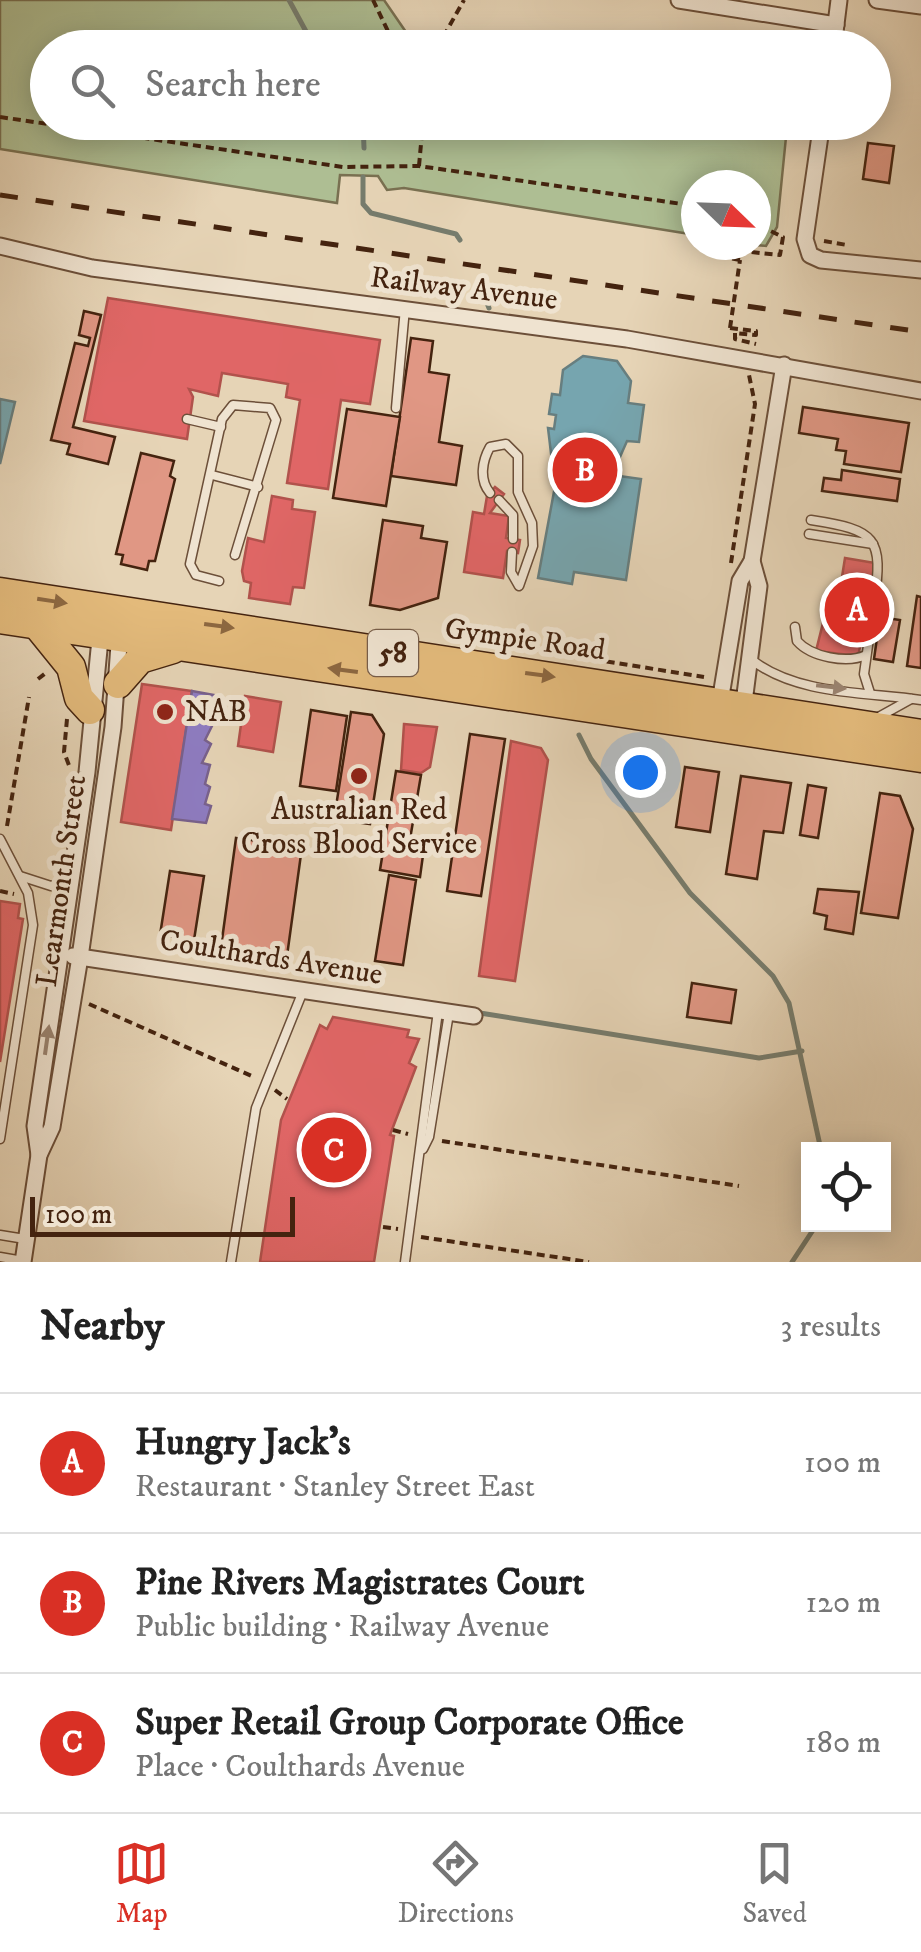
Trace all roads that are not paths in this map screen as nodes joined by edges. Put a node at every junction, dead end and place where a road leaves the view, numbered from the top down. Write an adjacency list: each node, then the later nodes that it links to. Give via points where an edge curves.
1 (678, 0): 5 (street)
2 (839, 0): 5 (street)
3 (877, 0): 4 (street)
4 (921, 6)
5 (836, 25): 6 (street)
6 (835, 30)
7 (819, 140): 9 (street, via 805,239 810,255)
8 (0, 246): 10 (street, Railway Avenue, via 92,268)
9 (921, 270)
10 (405, 308): 11 (street, Railway Avenue); 13 (lane)
11 (784, 365): 12 (street, Railway Avenue); 26 (street)
12 (921, 391)
13 (396, 408)
14 (187, 418): 15 (lane)
15 (221, 426): 16 (lane); 17 (lane, via 233,405 274,411)
16 (212, 476): 17 (lane); 27 (lane, via 190,564 196,575)
17 (258, 487): 25 (lane)
18 (490, 494): 24 (lane, via 483,480 486,456 490,447 506,444 518,456 518,492 532,522 529,566 520,586 510,572)
19 (499, 500): 22 (lane, via 514,515)
20 (811, 520): 23 (lane, via 853,527)
21 (809, 534): 23 (lane)
22 (513, 539)
23 (876, 545): 29 (lane)
24 (512, 552)
25 (234, 554)
26 (752, 561): 37 (street, via 759,586); 42 (street, via 740,581)
27 (219, 581)
28 (0, 592): 32 (highway, Gympie Road / 58, one-way to 32)
29 (874, 603)
30 (872, 617): 36 (lane)
31 (0, 619): 33 (highway, Gympie Road / 58)
32 (111, 624): 33 (highway, Gympie Road / 58); 35 (highway, Gympie Road / 58); 38 (street, Learmonth Street); 41 (street, Learmonth Street); 42 (highway, Gympie Road / 58, one-way to 42)
33 (37, 625): 41 (highway, via 71,667)
34 (795, 628): 36 (lane, via 796,641 811,652)
35 (179, 646): 38 (highway, via 140,659); 42 (highway, Gympie Road / 58, one-way to 35)
36 (866, 655): 39 (lane)
37 (748, 658): 39 (lane, one-way to 39, via 784,680); 42 (street)
38 (118, 684): 47 (street, Learmonth Street)
39 (870, 693): 40 (lane)
40 (916, 700): 43 (lane)
41 (79, 709): 49 (street, Learmonth Street)
42 (730, 716): 43 (highway, Gympie Road / 58); 45 (highway, Gympie Road / 58)
43 (867, 725): 44 (highway, Gympie Road / 58)
44 (921, 734)
45 (921, 758)
46 (0, 839): 48 (lane)
47 (92, 872): 49 (street); 51 (street, Learmonth Street)
48 (20, 876): 49 (lane, via 52,886); 55 (lane, via 34,925)
49 (72, 876): 50 (street, Learmonth Street)
50 (59, 954): 51 (street, Coulthards Avenue); 56 (street, Learmonth Street, one-way to 50, via 34,1126)
51 (80, 957): 52 (street, Coulthards Avenue); 56 (street, Learmonth Street, via 52,1127)
52 (303, 991): 53 (street, Coulthards Avenue); 61 (lane, via 263,1082)
53 (443, 1012): 54 (street, Coulthards Avenue); 62 (lane)
54 (474, 1016)
55 (0, 1139)
56 (39, 1155): 58 (street, Learmonth Street)
57 (0, 1235): 58 (lane)
58 (26, 1239): 60 (street, Learmonth Street)
59 (0, 1257): 60 (lane)
60 (23, 1261)
61 (232, 1262)
62 (405, 1262)

